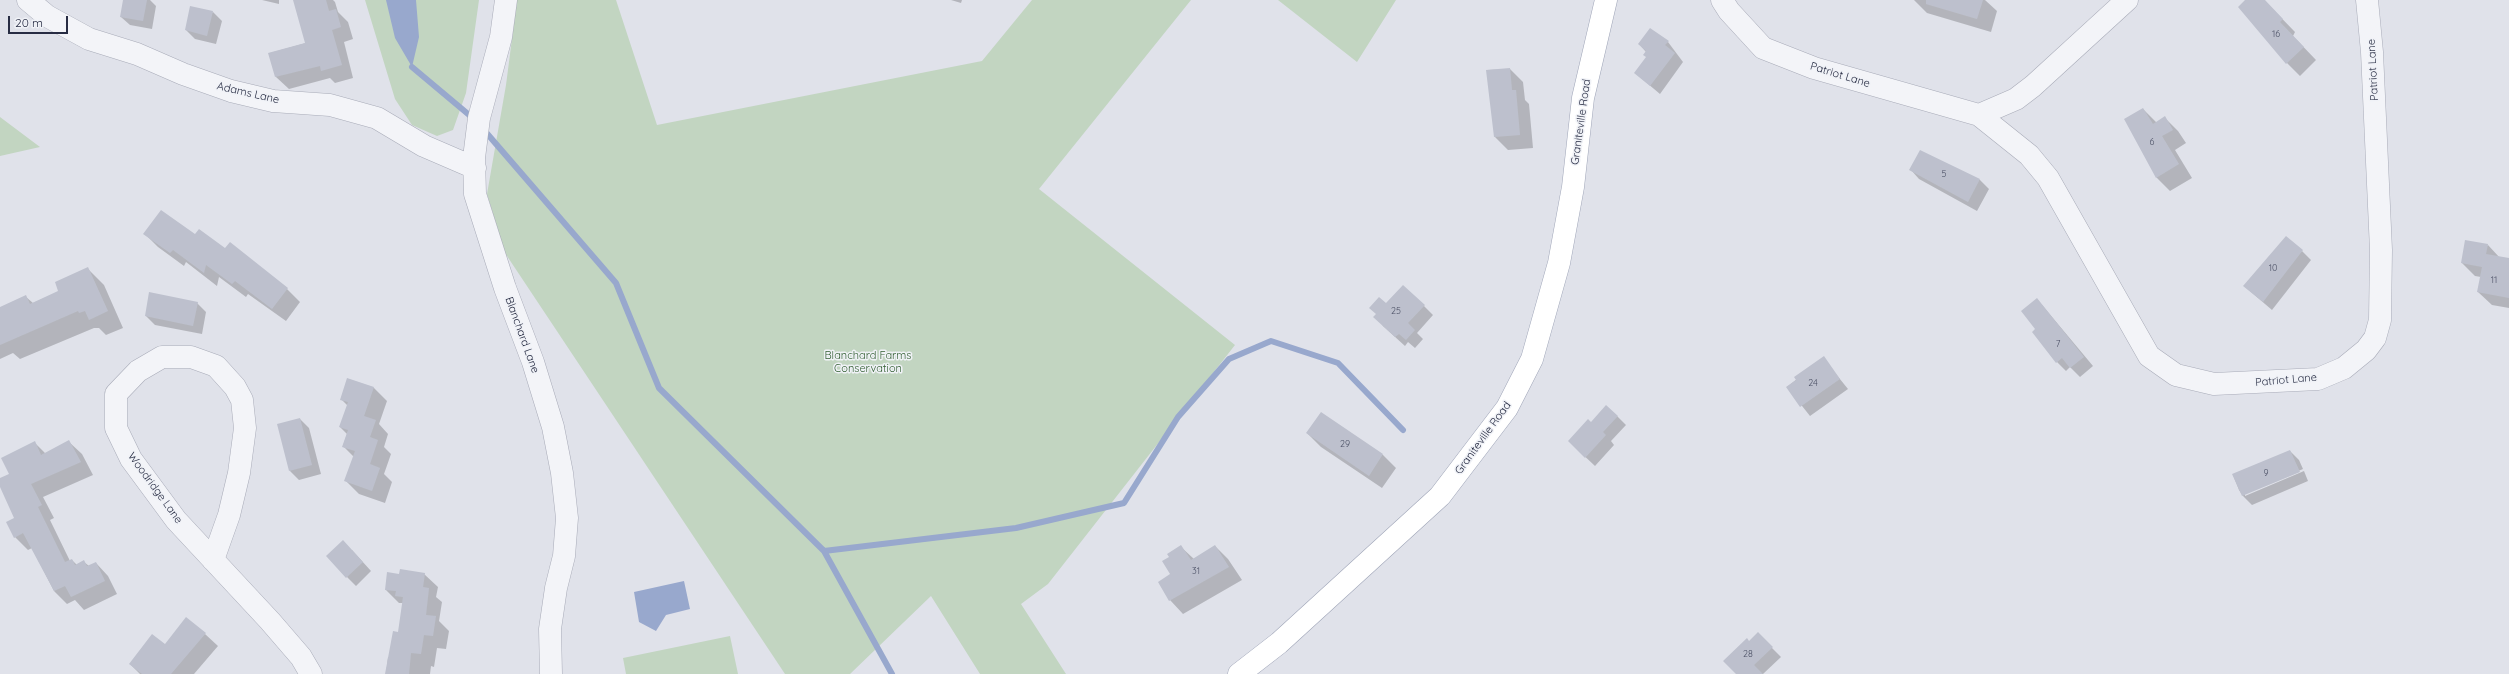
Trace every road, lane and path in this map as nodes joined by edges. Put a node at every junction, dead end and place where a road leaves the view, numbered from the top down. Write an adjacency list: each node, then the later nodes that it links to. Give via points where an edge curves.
1 (28, 0): 8 (street, Adams Lane, via 47,16 89,39 137,54 231,91 273,101 330,105 377,118 424,146)
2 (506, 0): 8 (street, Blanchard Lane, via 501,37 479,118)
3 (1606, 0): 12 (main road, Graniteville Road, via 1583,98 1573,187 1559,263 1532,359 1507,408 1440,496 1279,643)
4 (1722, 0): 7 (street, Patriot Lane, via 1763,48 1814,68)
5 (2127, 0): 7 (street, via 2033,86 2016,99)
6 (2367, 0): 7 (street, Patriot Lane, via 2376,142 2380,320 2375,338 2366,350 2344,368 2318,379 2214,384 2176,375 2149,356 2048,178 2029,155)
7 (1979, 115)
8 (475, 168): 11 (street, Blanchard Lane, via 475,194 493,254 535,369 553,428 562,472 567,518 564,556 550,629)
9 (213, 560): 9 (street, Woodridge Lane, via 229,515 239,474 245,428 242,400 235,387 216,366 191,357 162,357 138,370 116,394 116,428 131,459 171,514); 10 (street, Woodridge Lane, via 301,657)
10 (311, 674)
11 (551, 674)
12 (1239, 674)

